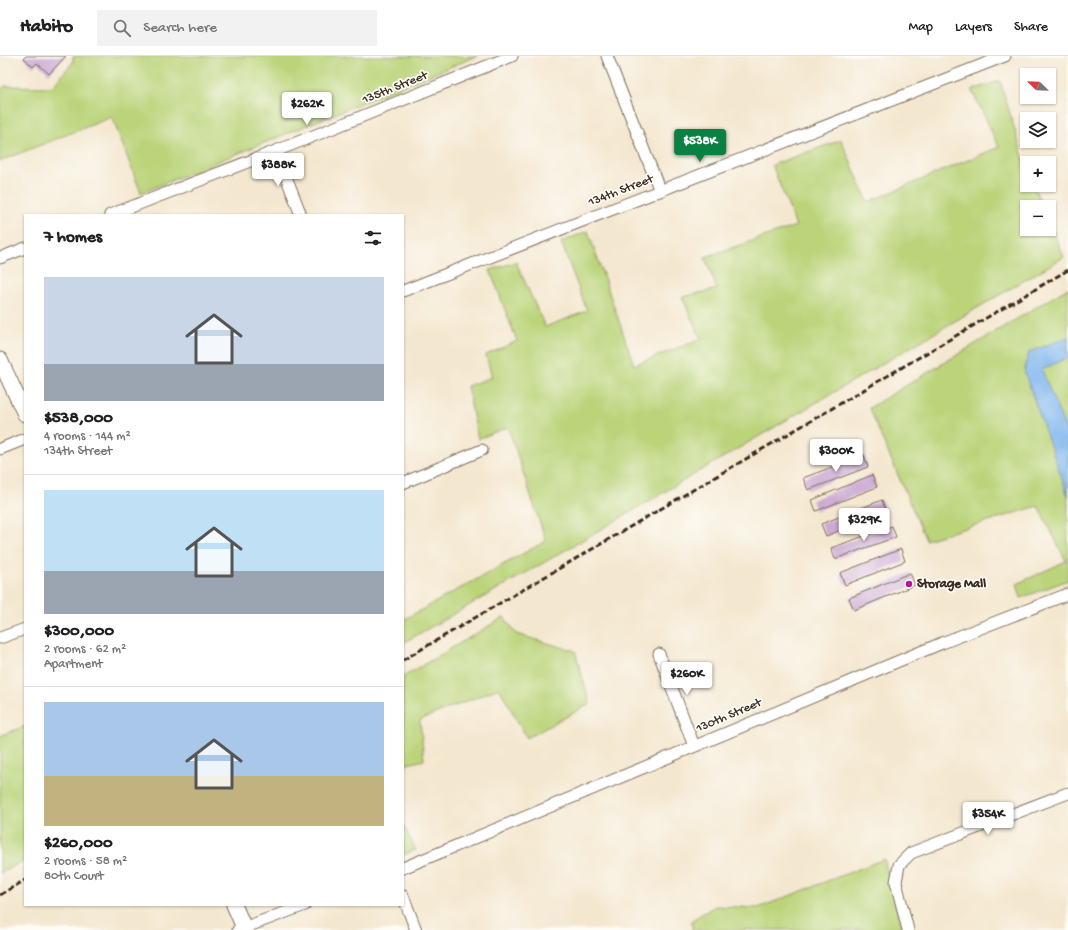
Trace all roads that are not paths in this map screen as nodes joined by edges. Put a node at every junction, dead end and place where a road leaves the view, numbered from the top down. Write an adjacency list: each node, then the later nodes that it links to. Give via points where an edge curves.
1 (512, 56): 5 (street, 135th Street)
2 (607, 56): 6 (street)
3 (1006, 56): 4 (street, 134th Street)
4 (981, 60): 6 (street, 134th Street)
5 (276, 151): 7 (street, 135th Street); 8 (street)
6 (660, 191): 11 (street, 134th Street)
7 (113, 214)
8 (301, 214)
9 (24, 248): 10 (street)
10 (0, 258)
11 (404, 291)
12 (0, 360): 13 (main road)
13 (24, 412)
14 (24, 439): 15 (street)
15 (0, 449)
16 (482, 450): 17 (street)
17 (404, 483)
18 (1068, 594): 22 (street, 130th Street, via 942,643)
19 (24, 629): 20 (street)
20 (0, 638)
21 (659, 654): 22 (street)
22 (694, 746): 24 (street, 130th Street)
23 (1068, 793): 30 (street, via 911,853 899,865 896,882)
24 (404, 868)
25 (404, 899): 29 (street)
26 (234, 906): 28 (main road)
27 (302, 906): 28 (street)
28 (242, 929)
29 (416, 930)
30 (908, 930)

